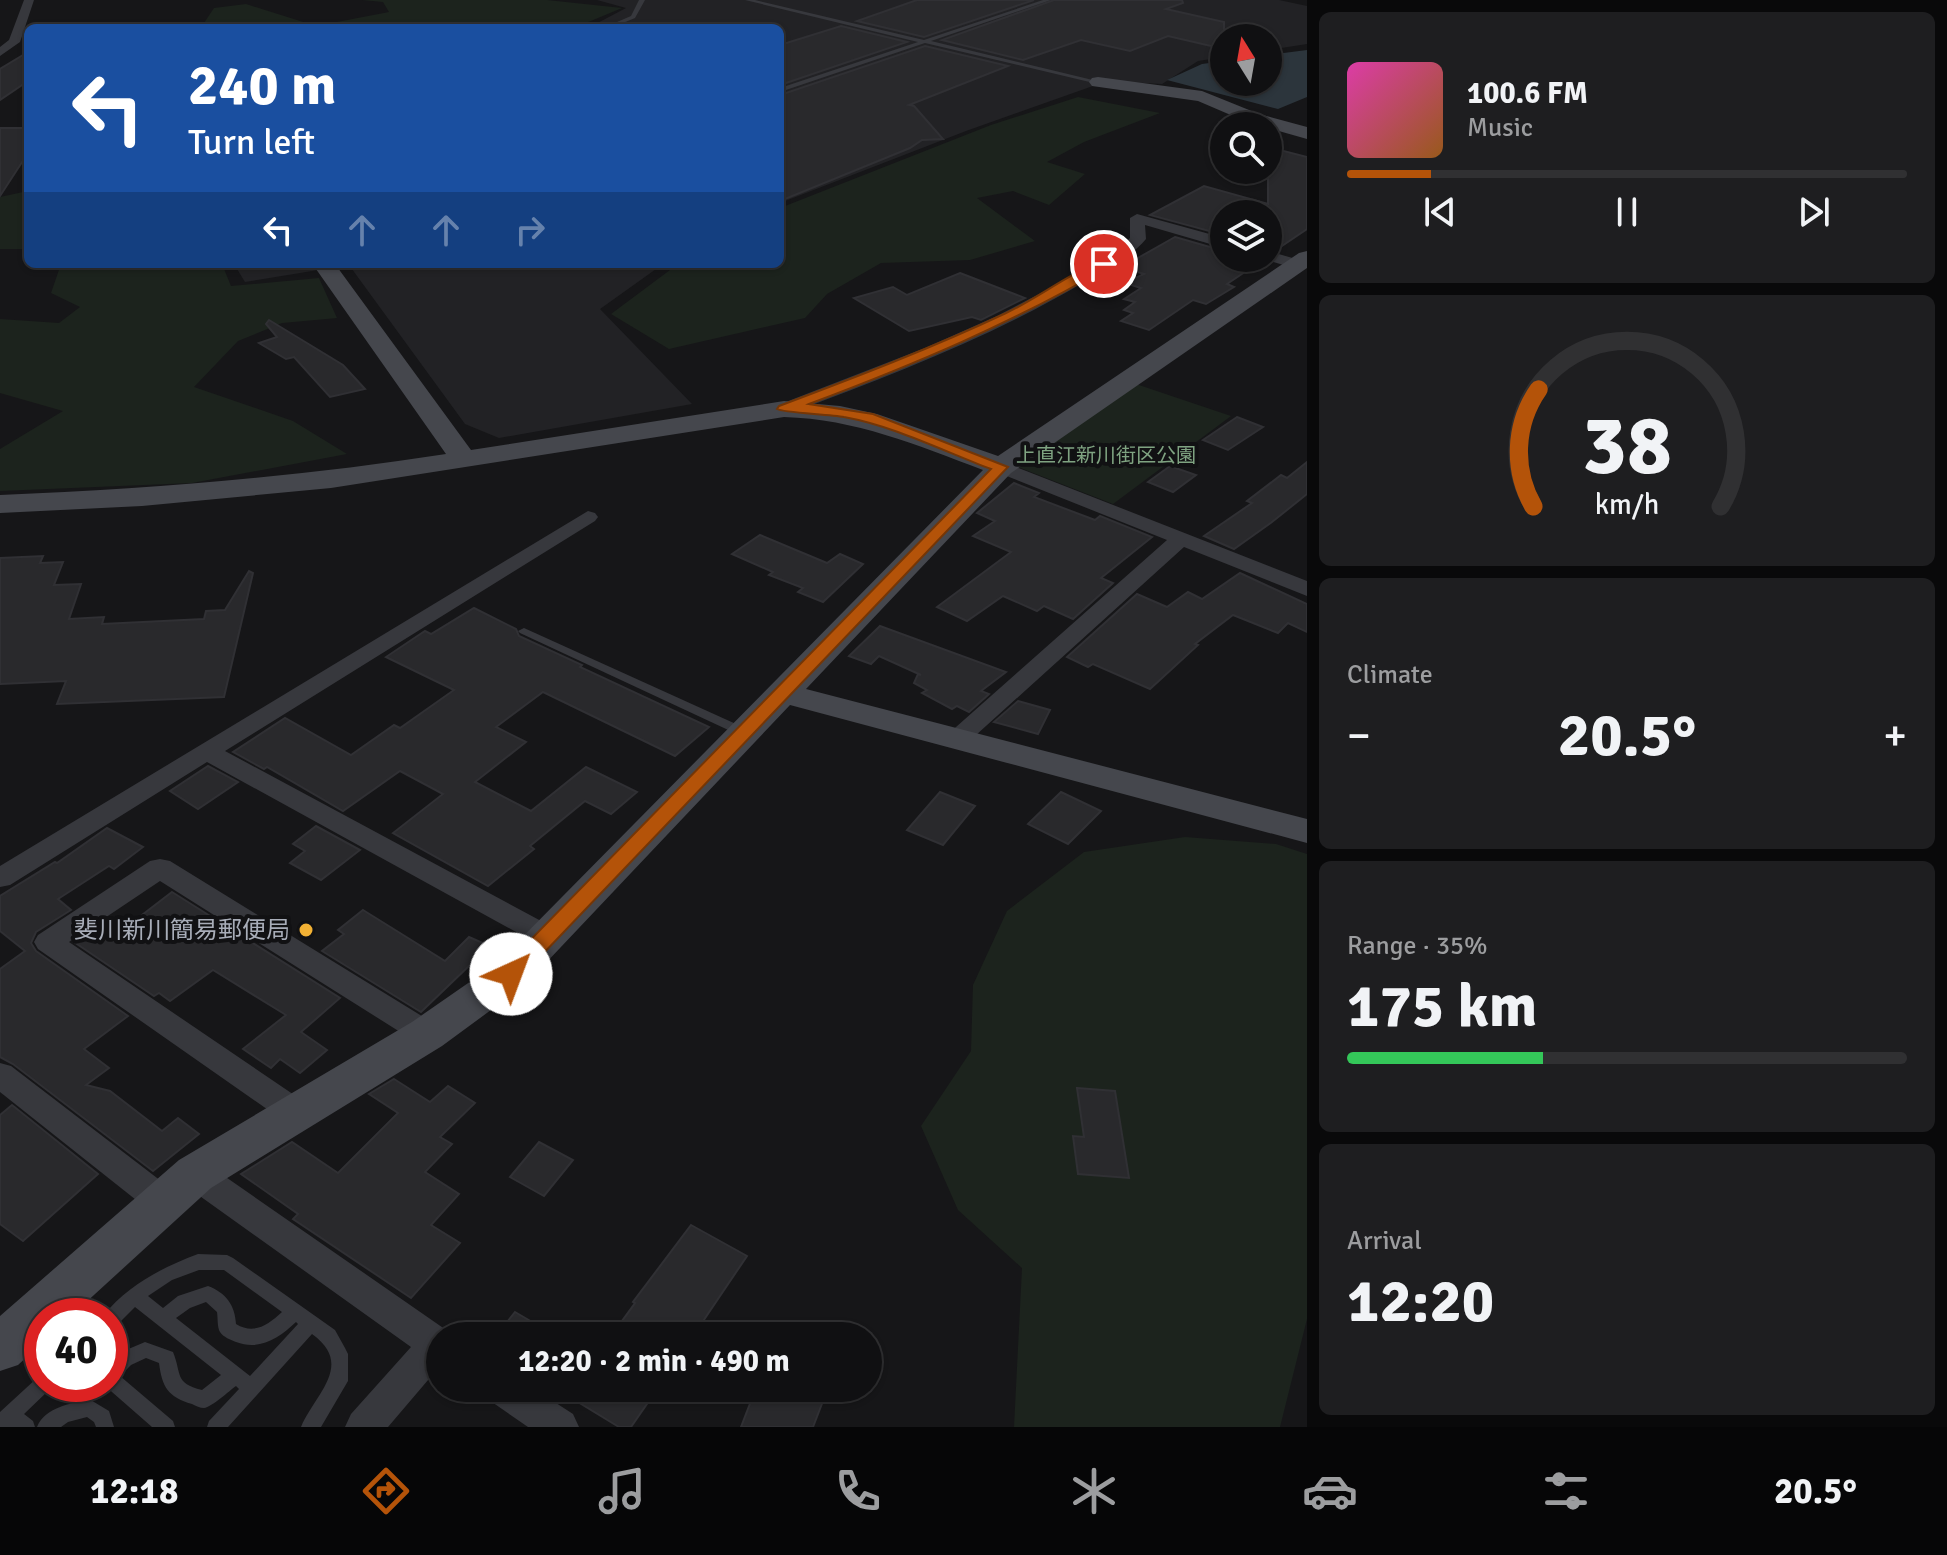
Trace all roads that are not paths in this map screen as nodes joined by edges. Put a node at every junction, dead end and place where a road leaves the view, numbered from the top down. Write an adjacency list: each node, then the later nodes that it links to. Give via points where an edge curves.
1 (29, 0): 7 (street, via 18,16 14,42)
2 (642, 0): 5 (lane, via 633,17)
3 (748, 0): 6 (lane)
4 (1048, 0): 6 (lane)
5 (616, 24)
6 (922, 42): 8 (lane); 9 (lane)
7 (0, 53)
8 (1098, 82): 10 (street, via 1202,96)
9 (784, 89)
10 (1307, 133)
11 (1210, 239): 15 (street, via 1137,218 1138,239 1125,251 1038,302)
12 (1282, 258): 13 (street)
13 (1302, 261): 17 (street)
14 (327, 268): 16 (street)
15 (784, 409): 16 (street); 17 (street, via 819,408 868,417)
16 (465, 461): 18 (street, via 174,495)
17 (1001, 467): 20 (street); 23 (street)
18 (0, 504)
19 (588, 517): 26 (street)
20 (1181, 539): 21 (street); 25 (street)
21 (1307, 589)
22 (524, 631): 24 (lane)
23 (782, 693): 24 (street); 25 (street)
24 (744, 732): 29 (street)
25 (956, 740): 27 (street)
26 (205, 751): 28 (street); 29 (street)
27 (1307, 831)
28 (0, 878)
29 (546, 936): 30 (street, via 511,974)
30 (427, 1034): 32 (street); 32 (street, via 160,868 48,942)
31 (0, 1075): 33 (street)
32 (295, 1112): 33 (street)
33 (178, 1187): 38 (street); 39 (street)
34 (134, 1296): 35 (lane); 36 (lane, via 198,1262 227,1263); 37 (lane)
35 (128, 1302)
36 (304, 1316): 37 (lane, via 258,1338 238,1336 227,1328 222,1301 208,1294 184,1302); 43 (lane); 52 (lane, via 329,1336 339,1354 339,1381)
37 (163, 1318): 42 (lane)
38 (426, 1338)
39 (0, 1348)
40 (128, 1358): 42 (lane, via 145,1350 167,1358 170,1383 181,1394 204,1399)
41 (426, 1358): 53 (street)
42 (236, 1375): 43 (lane)
43 (252, 1388): 51 (lane)
44 (128, 1394): 50 (lane)
45 (28, 1402): 47 (lane)
46 (523, 1402): 54 (street)
47 (12, 1422)
48 (46, 1427): 49 (lane, via 63,1414 89,1408 102,1417)
49 (105, 1427)
50 (166, 1427)
51 (216, 1427)
52 (310, 1427)
53 (364, 1427)
54 (560, 1427)

